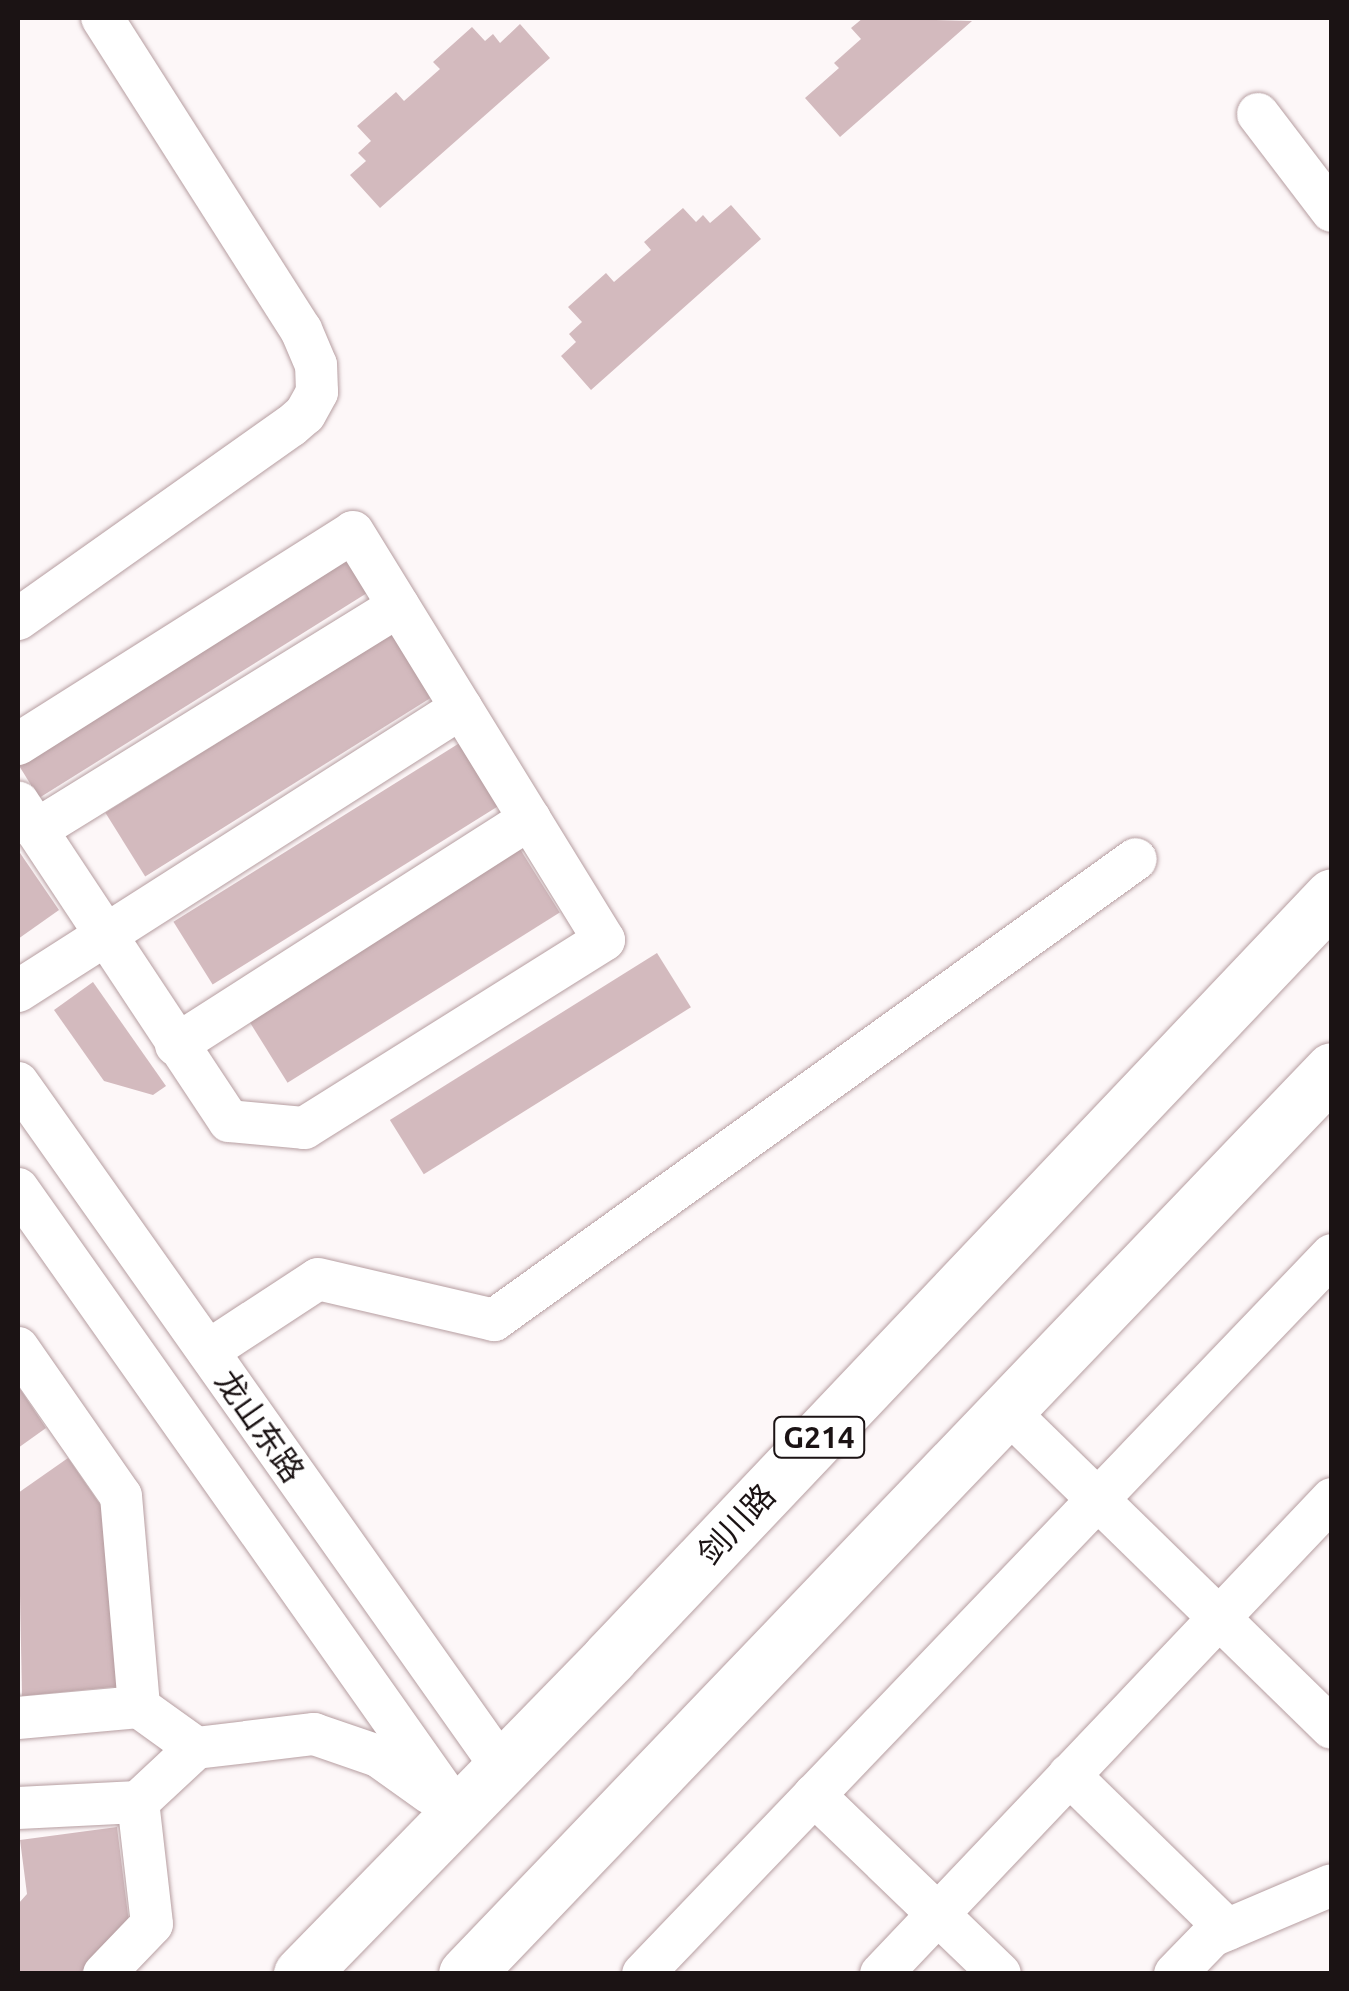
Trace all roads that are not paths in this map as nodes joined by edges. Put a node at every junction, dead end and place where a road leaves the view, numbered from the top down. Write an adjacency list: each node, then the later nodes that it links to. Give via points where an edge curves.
1 (102, 18): 5 (street, via 301,330 316,364 317,392 291,426)
2 (1258, 114): 3 (street)
3 (1332, 211)
4 (398, 606): 6 (street); 7 (street, via 352,532); 8 (street)
5 (18, 618)
6 (461, 708): 9 (street); 12 (street)
7 (18, 744)
8 (27, 816): 12 (street)
9 (530, 819): 14 (street); 14 (street, via 604,940 304,1128 228,1121)
10 (1136, 859): 20 (street, via 494,1320 318,1279)
11 (1332, 896): 31 (highway, 剑川路 / G214)
12 (104, 934): 13 (street); 14 (street)
13 (18, 991)
14 (176, 1045)
15 (1332, 1070): 21 (highway)
16 (18, 1083): 20 (street, 龙山东路)
17 (23, 1210): 26 (street, 龙山东路)
18 (1332, 1255): 23 (street)
19 (18, 1348): 27 (street, via 121,1496)
20 (208, 1351): 25 (street, 龙山东路)
21 (1006, 1410): 23 (street); 42 (highway)
22 (1332, 1498): 24 (street)
23 (1098, 1499): 24 (street); 33 (street)
24 (1219, 1618): 29 (street); 32 (street)
25 (406, 1632): 26 (street); 31 (street, 龙山东路)
26 (356, 1668): 36 (street, 龙山东路)
27 (139, 1707): 28 (street); 30 (street)
28 (18, 1718)
29 (1332, 1728)
30 (196, 1748): 34 (street); 36 (street, via 314,1734 378,1756)
31 (503, 1769): 36 (highway, 剑川路 / G214)
32 (1070, 1775): 38 (street); 39 (street)
33 (814, 1795): 38 (street); 43 (street)
34 (138, 1802): 35 (street); 40 (street, via 152,1924)
35 (18, 1808)
36 (459, 1814): 41 (highway, 剑川路 / G214)
37 (1332, 1884): 39 (street)
38 (938, 1914): 44 (street); 45 (street)
39 (1227, 1929): 46 (street)
40 (104, 1974)
41 (302, 1974)
42 (466, 1974)
43 (642, 1974)
44 (881, 1974)
45 (1000, 1974)
46 (1174, 1974)

